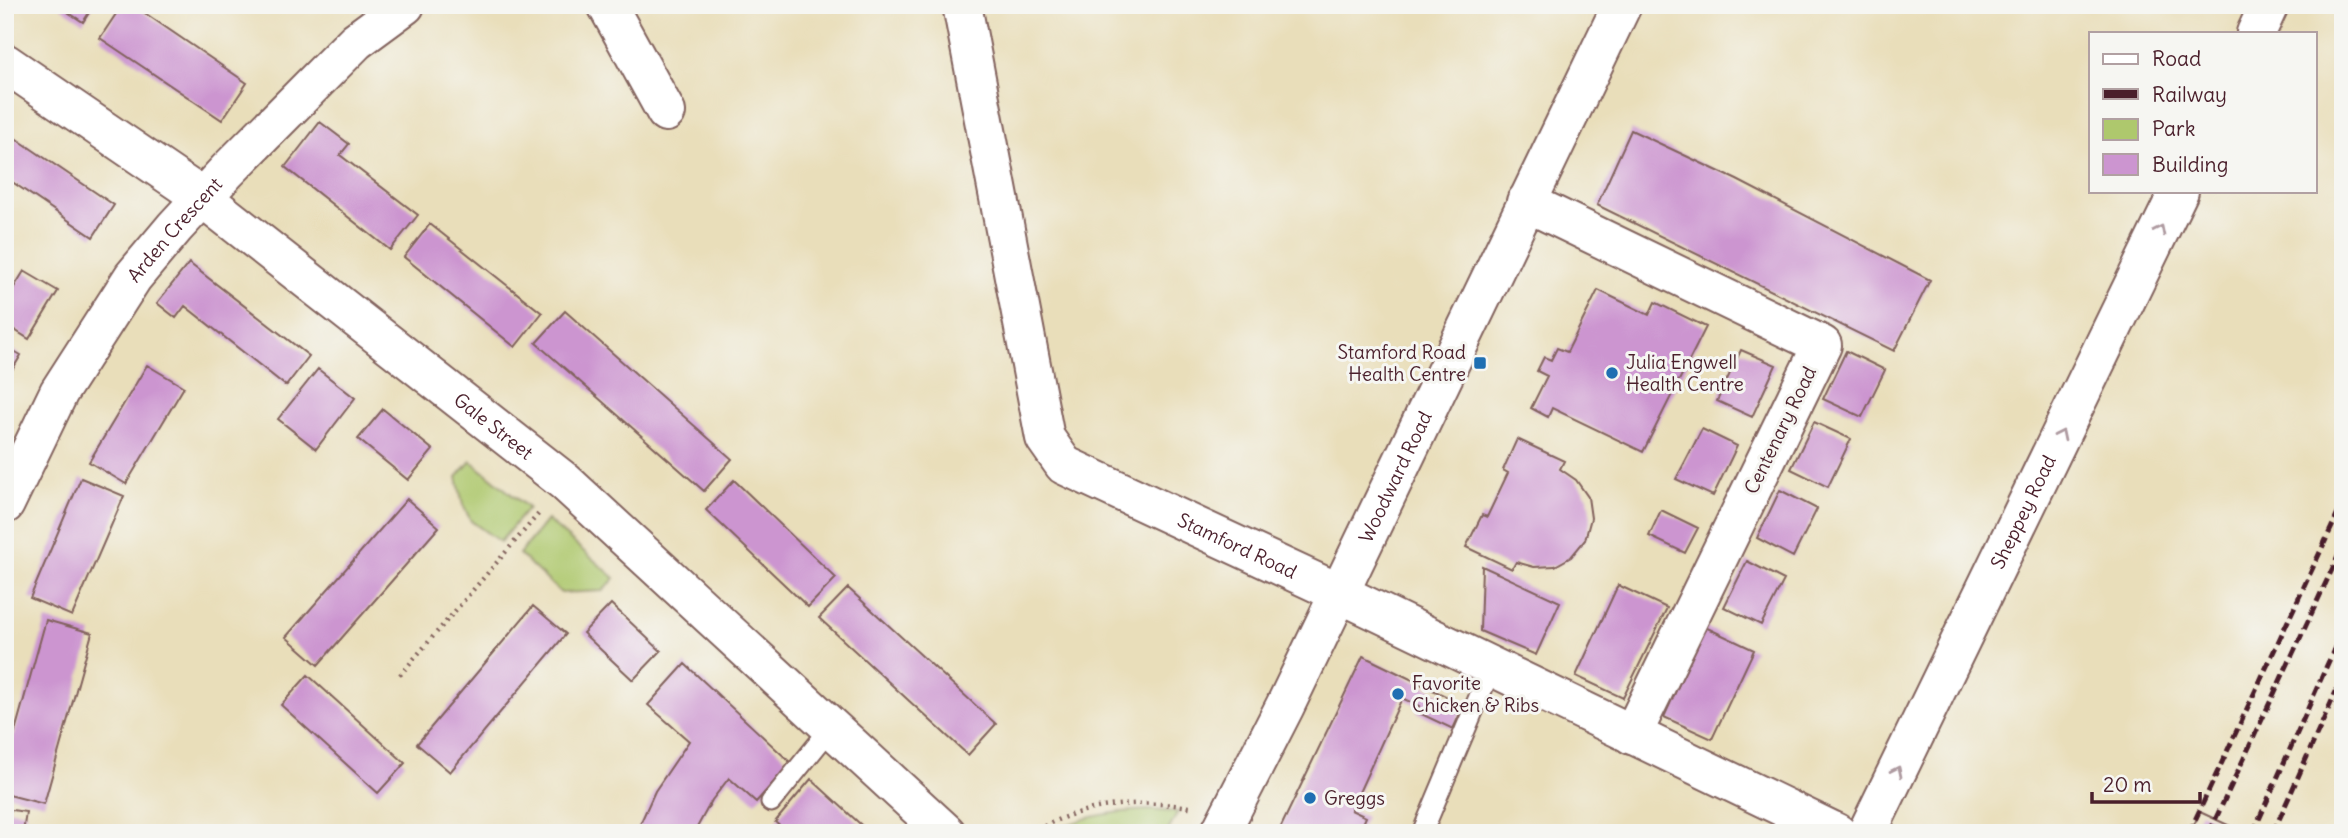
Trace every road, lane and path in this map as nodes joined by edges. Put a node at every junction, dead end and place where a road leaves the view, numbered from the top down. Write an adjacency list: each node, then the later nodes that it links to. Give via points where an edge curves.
1 (405, 5): 10 (street, Arden Crescent, via 356,41)
2 (607, 5): 8 (street)
3 (962, 5): 14 (street, Stamford Road, via 1045,438 1064,465)
4 (1622, 5): 11 (street, Woodward Road)
5 (2269, 5): 6 (street)
6 (2256, 32)
7 (5, 63): 10 (street, Gale Street)
8 (666, 112)
9 (2179, 192): 25 (street, Sheppey Road, one-way to 9)
10 (203, 198): 12 (street, Arden Crescent, via 133,276 59,391); 17 (street, Gale Street, via 565,482)
11 (1526, 202): 14 (street, Woodward Road); 18 (street, Centenary Road, via 1822,345)
12 (5, 504)
13 (542, 511): 16 (path)
14 (1339, 593): 15 (street, Stamford Road); 20 (street, Woodward Road)
15 (1492, 666): 18 (street, Stamford Road); 23 (lane)
16 (400, 675)
17 (831, 728): 19 (lane); 21 (street, Gale Street)
18 (1632, 735): 24 (street, Stamford Road)
19 (771, 802)
20 (1223, 826): 22 (path, via 1208,810 1123,805 1084,809)
21 (946, 833)
22 (1032, 833)
23 (1422, 833)
24 (1837, 833)
25 (1867, 833)

